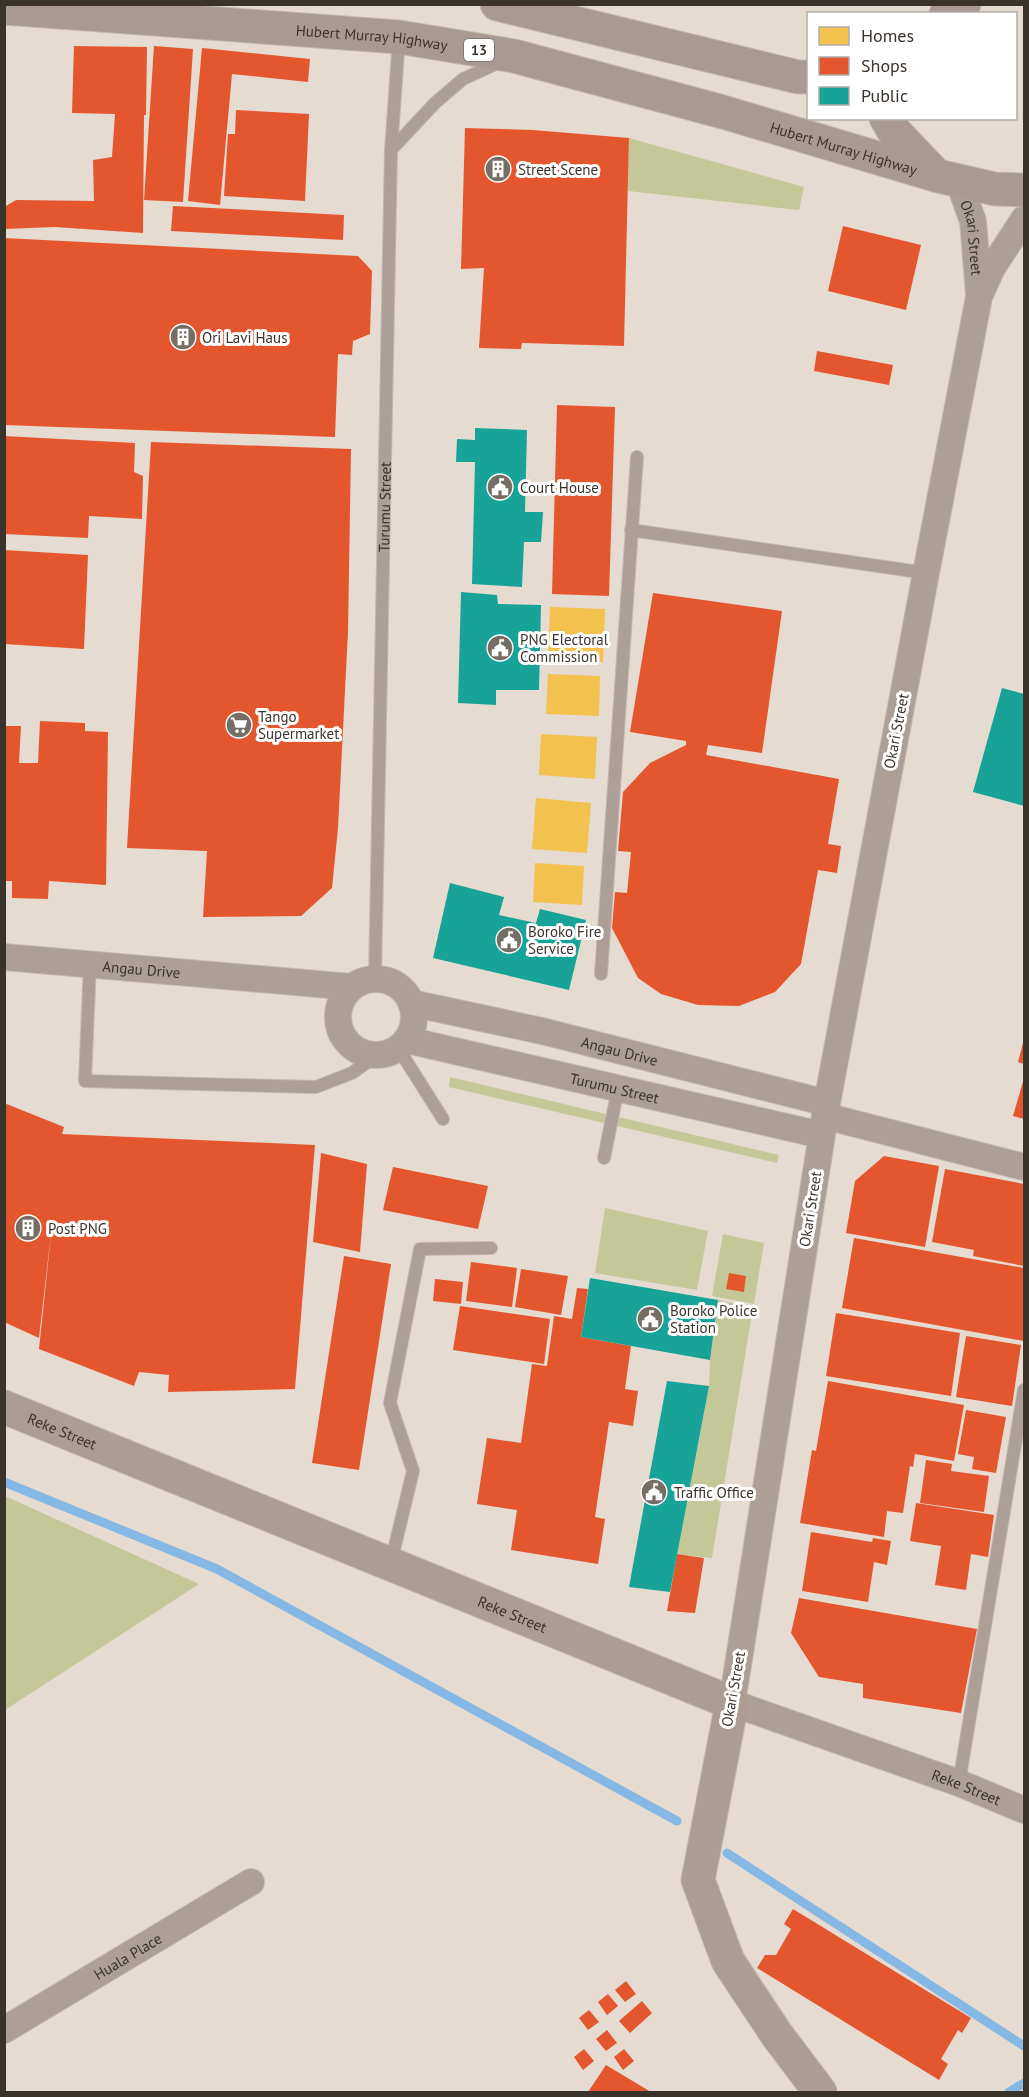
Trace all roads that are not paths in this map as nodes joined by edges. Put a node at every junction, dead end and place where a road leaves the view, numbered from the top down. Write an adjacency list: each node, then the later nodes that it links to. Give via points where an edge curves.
1 (497, 4): 7 (highway)
2 (964, 4): 4 (highway)
3 (4, 8): 5 (highway, Hubert Murray Highway / 13)
4 (950, 12)
5 (399, 37): 6 (highway, Hubert Murray Highway / 13); 9 (lane, Turumu Street)
6 (514, 56): 9 (lane, via 462,79); 10 (highway, Hubert Murray Highway / 13)
7 (807, 77)
8 (887, 120): 10 (highway, via 893,130)
9 (391, 150): 20 (lane, Turumu Street)
10 (948, 178): 11 (highway, 13, via 995,189); 13 (street, Okari Street, via 973,221)
11 (1024, 190)
12 (1024, 219): 13 (street, Okari Street, via 992,268)
13 (980, 297): 16 (street, Okari Street)
14 (637, 457): 15 (lane)
15 (631, 530): 16 (lane); 19 (lane)
16 (926, 573): 25 (street, Okari Street)
17 (4, 957): 18 (street, Angau Drive)
18 (90, 963): 21 (street, Angau Drive); 23 (lane, via 85,1081 316,1087 352,1073)
19 (601, 974)
20 (375, 978): 21 (street); 22 (street, via 396,984)
21 (352, 987): 23 (street, via 339,1008 342,1034 361,1052)
22 (411, 1003): 23 (street, via 413,1026); 25 (street, Angau Drive, via 542,1030)
23 (394, 1048): 24 (street, Turumu Street); 26 (lane)
24 (618, 1089): 25 (street, Turumu Street); 27 (lane)
25 (824, 1118): 28 (street, Angau Drive); 33 (street, Okari Street)
26 (443, 1119)
27 (604, 1158)
28 (1024, 1167)
29 (491, 1248): 32 (lane, via 420,1249 390,1402 413,1471)
30 (1024, 1390): 34 (lane)
31 (4, 1407): 32 (street, Reke Street)
32 (390, 1565): 33 (street, Reke Street)
33 (732, 1703): 34 (street, Reke Street); 38 (street, Okari Street, via 698,1880 728,1961)
34 (959, 1783): 35 (street, Reke Street)
35 (1024, 1810)
36 (251, 1882): 37 (street, Huala Place)
37 (4, 2030)
38 (820, 2092)

